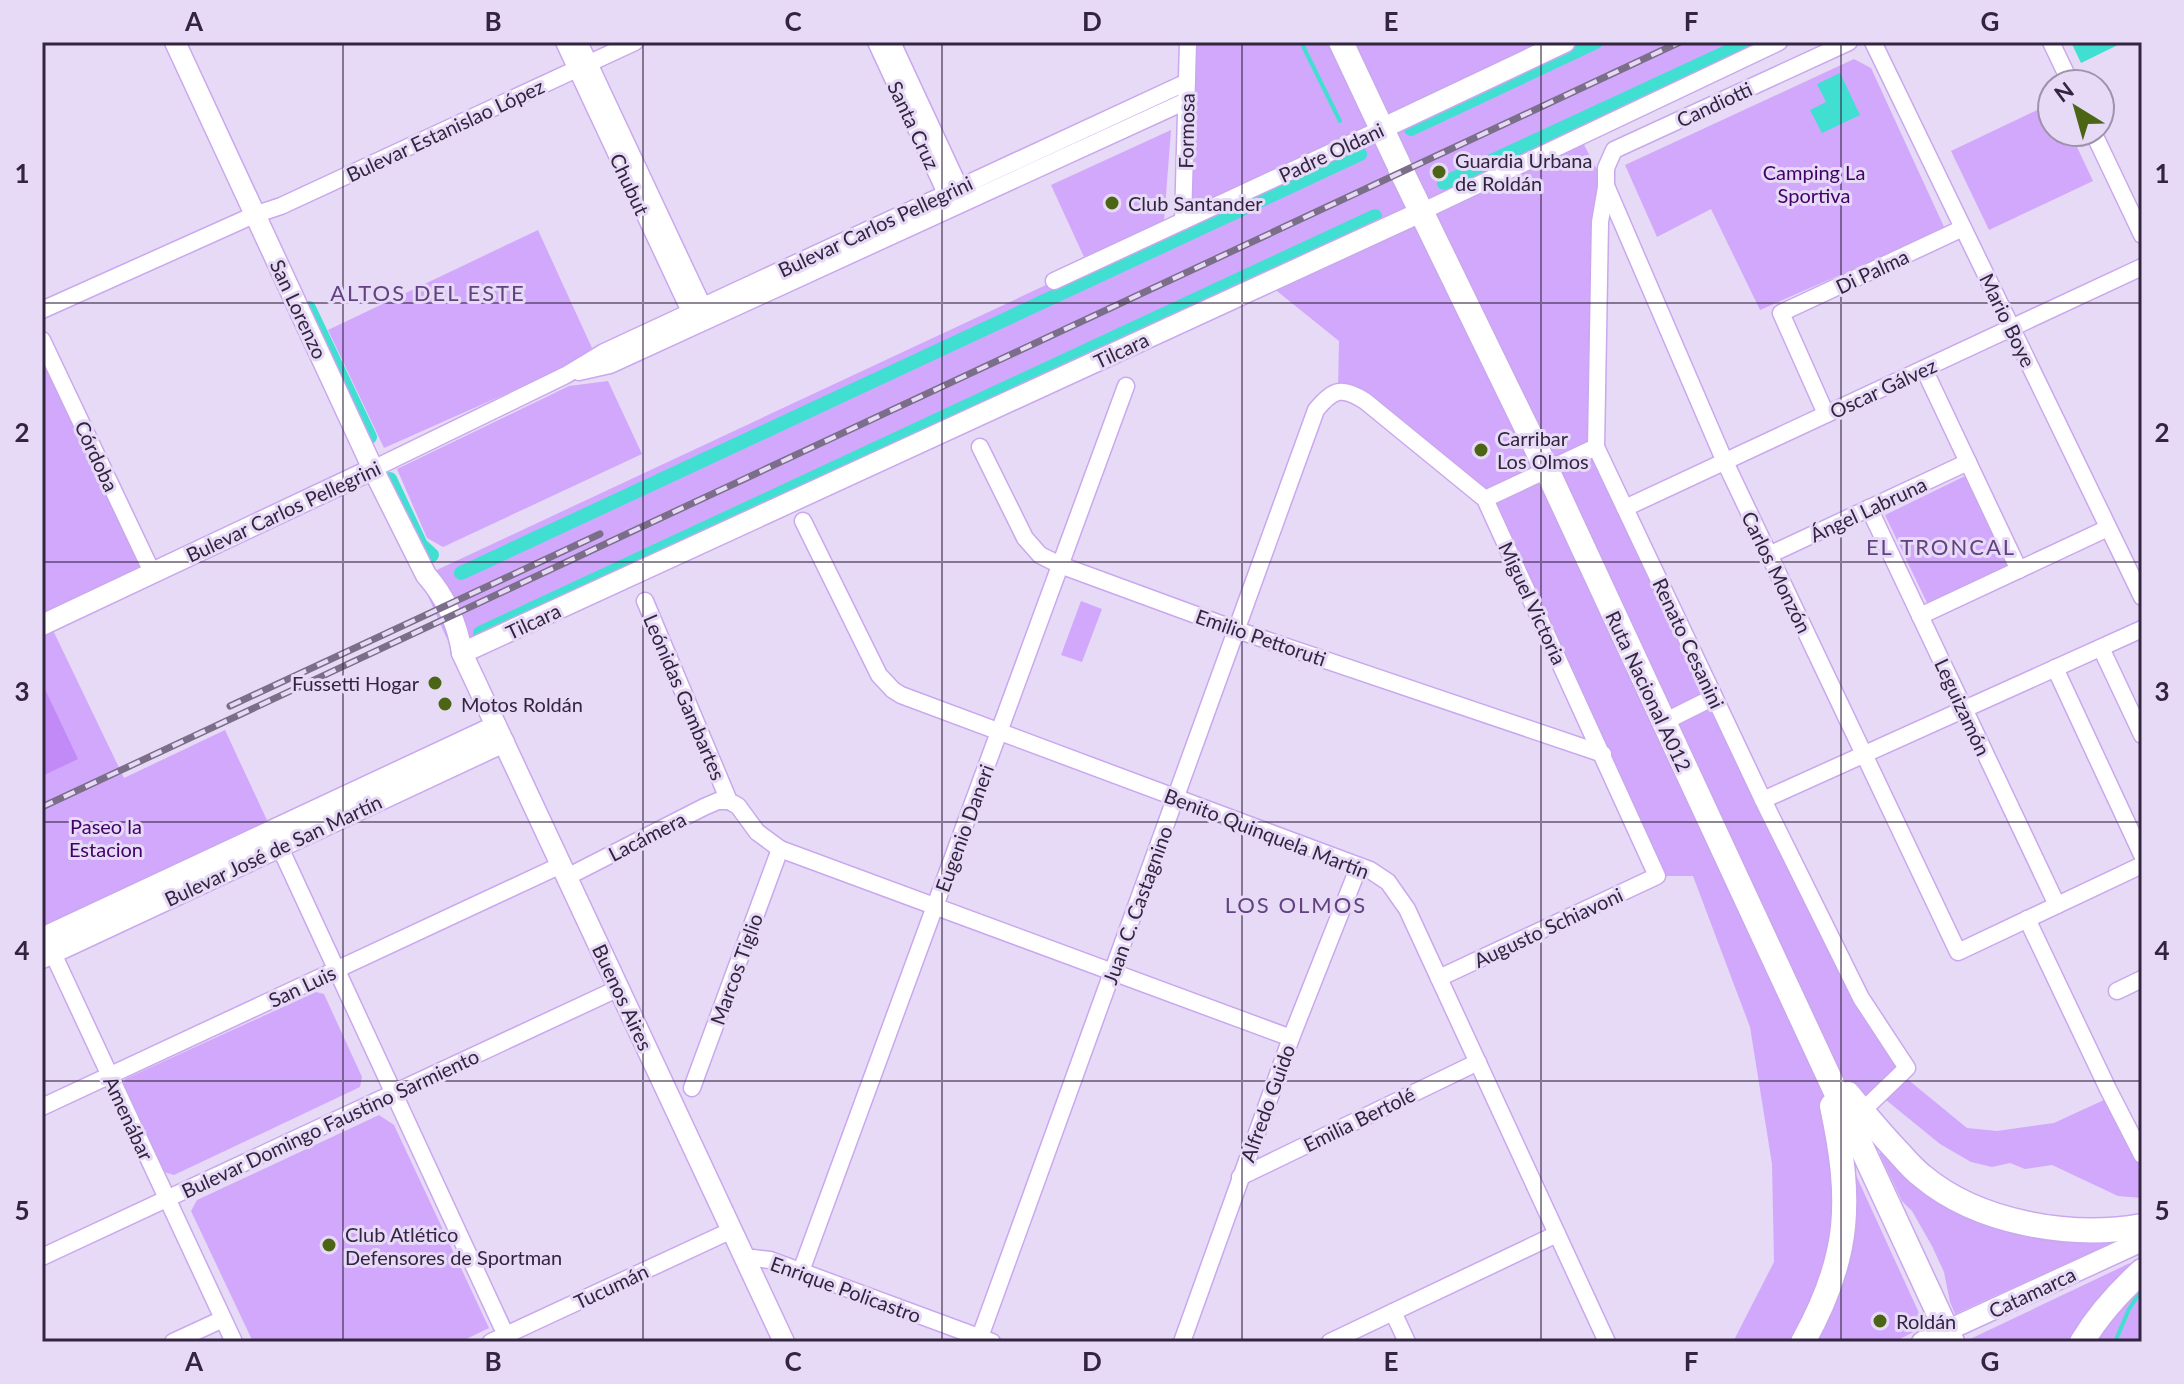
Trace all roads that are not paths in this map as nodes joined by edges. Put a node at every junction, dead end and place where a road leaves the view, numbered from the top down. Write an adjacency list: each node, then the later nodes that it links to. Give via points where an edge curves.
1 (175, 42): 25 (main road, San Lorenzo)
2 (564, 42): 14 (street, Chubut)
3 (612, 42): 14 (street, Bulevar Estanislao López)
4 (635, 42): 14 (street, Bulevar Estanislao López)
5 (876, 42): 23 (street, Santa Cruz)
6 (892, 42): 23 (street, Santa Cruz)
7 (1188, 42): 16 (street, Formosa)
8 (1341, 42): 20 (highway, Ruta Nacional A012)
9 (1565, 42): 20 (main road, Padre Oldani)
10 (1779, 42): 17 (street, Tilcara)
11 (1849, 42): 19 (street, Candiotti)
12 (1873, 42): 27 (street, Mario Boye)
13 (2051, 42): 15 (street)
14 (581, 58): 25 (street, Bulevar Estanislao López); 32 (street, Chubut)
15 (2063, 68)
16 (1187, 82): 18 (street, Formosa); 23 (street, Bulevar Carlos Pellegrini)
17 (1677, 90): 19 (street); 24 (street, Tilcara)
18 (1186, 101): 23 (street, Bulevar Carlos Pellegrini); 26 (street, Formosa)
19 (1689, 116): 22 (street, Candiotti, via 1614,150 1606,168)
20 (1381, 129): 24 (highway, Ruta Nacional A012); 26 (street, Padre Oldani)
21 (2101, 148): 28 (street)
22 (1606, 187): 40 (street, Renato Cesanini, via 1600,222); 41 (street, Carlos Monzón)
23 (956, 198): 32 (street, Bulevar Carlos Pellegrini)
24 (1421, 212): 44 (highway, Ruta Nacional A012); 62 (main road, Tilcara)
25 (254, 215): 31 (street, Bulevar Estanislao López); 43 (main road, San Lorenzo)
26 (1183, 221): 30 (street, Padre Oldani)
27 (1963, 228): 33 (street, Mario Boye); 38 (street, Di Palma, via 1781,313)
28 (2142, 235)
29 (2142, 267): 33 (street, Oscar Gálvez)
30 (1054, 281)
31 (42, 310)
32 (700, 316): 43 (street, Bulevar Carlos Pellegrini)
33 (2012, 328): 35 (street, Oscar Gálvez); 49 (street, Mario Boye)
34 (42, 340): 53 (street, Córdoba)
35 (1924, 369): 38 (street, Oscar Gálvez); 42 (street)
36 (1126, 386): 51 (street, Eugenio Daneri)
37 (1338, 391): 45 (street, Miguel Victoria, via 1365,401); 60 (street, Juan C. Castagnino, via 1316,410)
38 (1826, 414): 41 (street, Oscar Gálvez)
39 (980, 447): 51 (street, Emilio Pettoruti, via 1025,538 1040,555)
40 (1596, 447): 44 (street); 46 (street, Renato Cesanini)
41 (1725, 462): 46 (street, Oscar Gálvez); 50 (street, Carlos Monzón)
42 (1968, 462): 47 (street, Ángel Labruna); 52 (street)
43 (373, 469): 53 (main road, Bulevar Carlos Pellegrini); 56 (main road, San Lorenzo, via 426,575 427,594)
44 (1547, 470): 45 (street); 66 (highway, Ruta Nacional A012)
45 (1485, 499): 70 (street, Miguel Victoria)
46 (1625, 508): 64 (street, Renato Cesanini)
47 (1869, 508): 50 (street, Ángel Labruna); 57 (street, Leguizamón)
48 (803, 521): 67 (street, Benito Quinquela Martín, via 886,683 910,699)
49 (2108, 528): 52 (street); 54 (street, Mario Boye)
50 (1769, 555): 71 (street, Carlos Monzón)
51 (1060, 565): 60 (street, Emilio Pettoruti); 67 (street, Eugenio Daneri)
52 (2019, 570): 57 (street)
53 (152, 572): 58 (main road, Bulevar Carlos Pellegrini)
54 (2142, 597)
55 (645, 601): 74 (street, Leónidas Gambartes)
56 (440, 608): 62 (main road, Buenos Aires, via 447,639)
57 (1920, 616): 65 (street, Leguizamón)
58 (42, 625)
59 (2142, 629): 61 (street)
60 (1237, 630): 70 (street, Emilio Pettoruti); 72 (street, Juan C. Castagnino)
61 (2101, 648): 63 (street); 69 (street)
62 (462, 653): 68 (main road, Buenos Aires)
63 (2055, 668): 65 (street); 77 (street)
64 (1714, 697): 66 (street); 73 (street, Renato Cesanini)
65 (1965, 709): 71 (street); 82 (street, Leguizamón)
66 (1664, 722): 93 (highway, Ruta Nacional A012)
67 (999, 732): 72 (street, Benito Quinquela Martín); 83 (street, Eugenio Daneri)
68 (500, 734): 75 (main road, Bulevar José de San Martín); 80 (main road, Buenos Aires)
69 (2142, 735)
70 (1603, 754): 81 (street, Miguel Victoria)
71 (1864, 755): 73 (street); 84 (street, Carlos Monzón, via 1958,952)
72 (1176, 798): 79 (street, Benito Quinquela Martín); 87 (street, Juan C. Castagnino)
73 (1763, 800): 99 (street, Renato Cesanini, via 1861,998 1907,1068)
74 (729, 801): 76 (street, Leónidas Gambartes); 80 (street, Lacámera, via 718,801)
75 (276, 839): 85 (main road, Bulevar José de San Martín); 86 (street)
76 (780, 849): 83 (street, Leónidas Gambartes); 96 (street, Marcos Tiglio)
77 (2142, 855)
78 (2142, 865): 82 (street)
79 (1359, 866): 88 (street, Benito Quinquela Martín, via 1380,875 1396,891); 92 (street, Alfredo Guido)
80 (564, 871): 86 (street, San Luis); 90 (main road, Buenos Aires)
81 (1657, 876): 88 (street, Augusto Schiavoni)
82 (2057, 905): 84 (street)
83 (935, 907): 87 (street, Leónidas Gambartes); 109 (street, Eugenio Daneri)
84 (2027, 919): 100 (street)
85 (45, 946): 95 (street, Amenábar)
86 (336, 970): 95 (street, San Luis); 97 (street)
87 (1113, 972): 92 (street, Leónidas Gambartes); 115 (street, Juan C. Castagnino)
88 (1439, 978): 94 (street, Benito Quinquela Martín)
89 (2142, 979): 91 (street)
90 (619, 988): 97 (street, Bulevar Domingo Faustino Sarmiento); 104 (main road, Buenos Aires)
91 (2117, 991)
92 (1291, 1038): 101 (street, Alfredo Guido)
93 (1822, 1061): 99 (highway); 99 (highway)
94 (1478, 1062): 101 (street, Emilia Bertolé); 105 (street, Benito Quinquela Martín)
95 (110, 1076): 98 (street, San Luis); 102 (street, Amenábar)
96 (692, 1088)
97 (394, 1093): 102 (street, Bulevar Domingo Faustino Sarmiento); 114 (street)
98 (42, 1107)
99 (1850, 1123): 103 (highway, via 1920,1176 1976,1208 2067,1230); 113 (highway); 123 (highway, via 1843,1233 1834,1274)
100 (2142, 1155)
101 (1240, 1177): 119 (street, Alfredo Guido)
102 (167, 1199): 107 (street, Bulevar Domingo Faustino Sarmiento); 112 (street, Amenábar)
103 (2142, 1226)
104 (732, 1230): 108 (main road, Buenos Aires); 114 (street, Tucumán)
105 (1557, 1234): 111 (street); 122 (street, Benito Quinquela Martín)
106 (2142, 1241): 113 (main road, Catamarca)
107 (42, 1257)
108 (744, 1257): 109 (street, Enrique Policastro); 118 (main road, Buenos Aires)
109 (801, 1271): 115 (street, Enrique Policastro)
110 (2142, 1271): 125 (highway)
111 (1393, 1312): 120 (street); 121 (street)
112 (223, 1319): 116 (street); 117 (street, Amenábar)
113 (1949, 1336): 124 (main road, Catamarca)
114 (502, 1340)
115 (986, 1340)
116 (173, 1342)
117 (234, 1342)
118 (783, 1342)
119 (1182, 1342)
120 (1330, 1342)
121 (1407, 1342)
122 (1607, 1342)
123 (1803, 1342)
124 (1922, 1342)
125 (2082, 1342)

